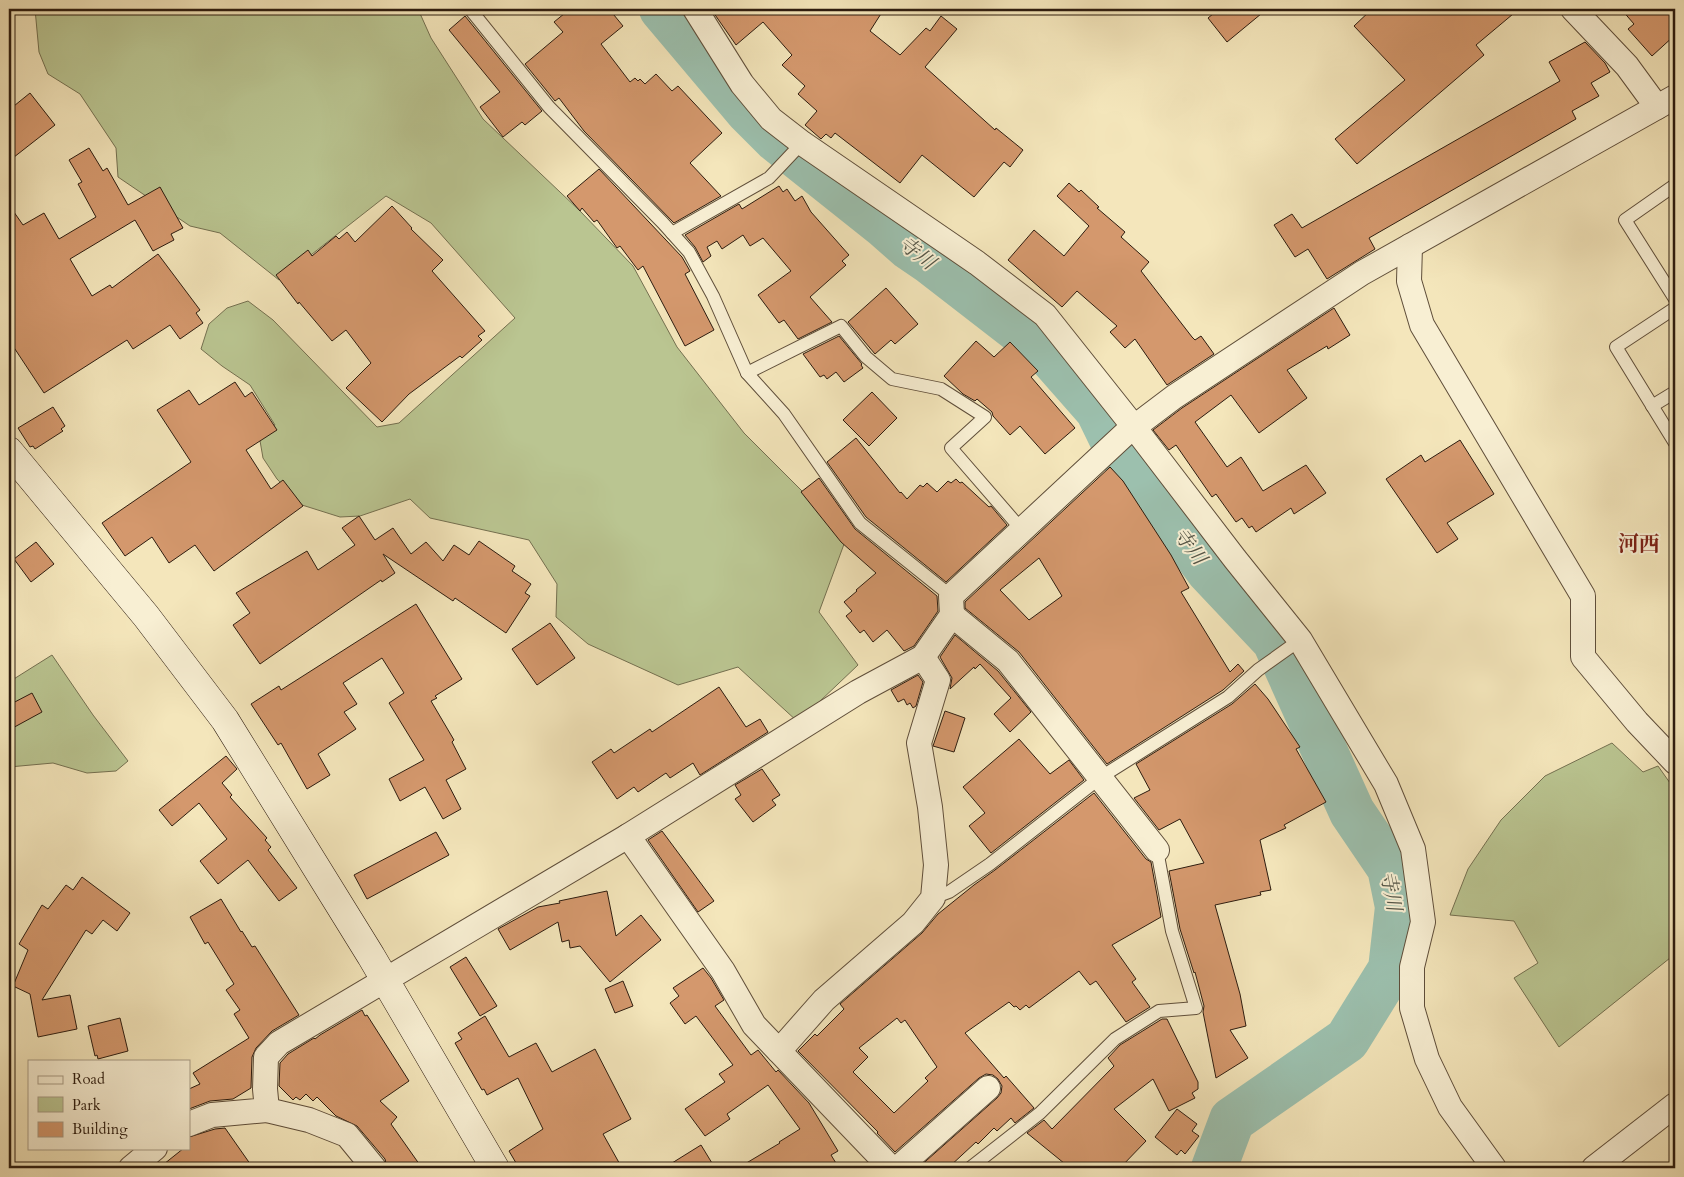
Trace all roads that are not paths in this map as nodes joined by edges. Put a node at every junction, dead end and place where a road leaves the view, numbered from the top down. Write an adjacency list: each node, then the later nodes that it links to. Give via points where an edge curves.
1 (470, 9): 7 (lane, via 549,107)
2 (695, 9): 5 (street, via 742,84)
3 (1573, 9): 4 (street)
4 (1666, 102): 8 (street)
5 (798, 146): 7 (lane, via 769,178); 14 (street, via 977,263 1045,315)
6 (1675, 185): 9 (lane, via 1625,220)
7 (672, 233): 11 (lane, via 689,252 713,296)
8 (1410, 246): 14 (street, via 1174,397); 21 (street, via 1409,281 1422,325 1583,596 1582,657)
9 (1675, 299)
10 (1675, 308): 13 (lane, via 1616,347)
11 (747, 373): 17 (lane, via 841,326 866,357 892,379 941,389 985,417 951,448); 18 (lane, via 784,414 860,523)
12 (1675, 392): 13 (lane)
13 (1652, 406): 15 (lane)
14 (1129, 431): 17 (street); 19 (street, via 1235,559)
15 (1675, 443)
16 (9, 451): 26 (street, via 146,616 224,720)
17 (1022, 530): 18 (street)
18 (951, 605): 20 (street); 22 (street, via 1008,661)
19 (1296, 643): 22 (lane, via 1228,697); 39 (street, via 1386,784 1413,849 1423,922 1412,967 1412,1008 1426,1059 1450,1107)
20 (923, 657): 23 (street, via 858,692); 25 (street, via 938,680 919,743 936,865)
21 (1675, 762)
22 (1101, 777): 24 (street); 25 (lane, via 990,864 949,892)
23 (628, 836): 26 (street); 27 (street, via 722,971 754,1025)
24 (1158, 850): 38 (lane, via 1172,931 1196,1008 1159,1011 1114,1039 1040,1113)
25 (933, 898): 27 (street, via 913,923 824,1000)
26 (385, 982): 30 (street, via 279,1043 266,1057); 35 (street)
27 (779, 1051): 36 (street)
28 (988, 1088): 37 (street)
29 (1675, 1105): 40 (street)
30 (267, 1110): 31 (street, via 212,1115); 34 (street, via 309,1120 347,1135)
31 (190, 1124)
32 (153, 1150): 33 (street)
33 (131, 1168)
34 (374, 1168)
35 (495, 1168)
36 (891, 1168)
37 (898, 1168)
38 (970, 1168)
39 (1494, 1168)
40 (1594, 1168)

